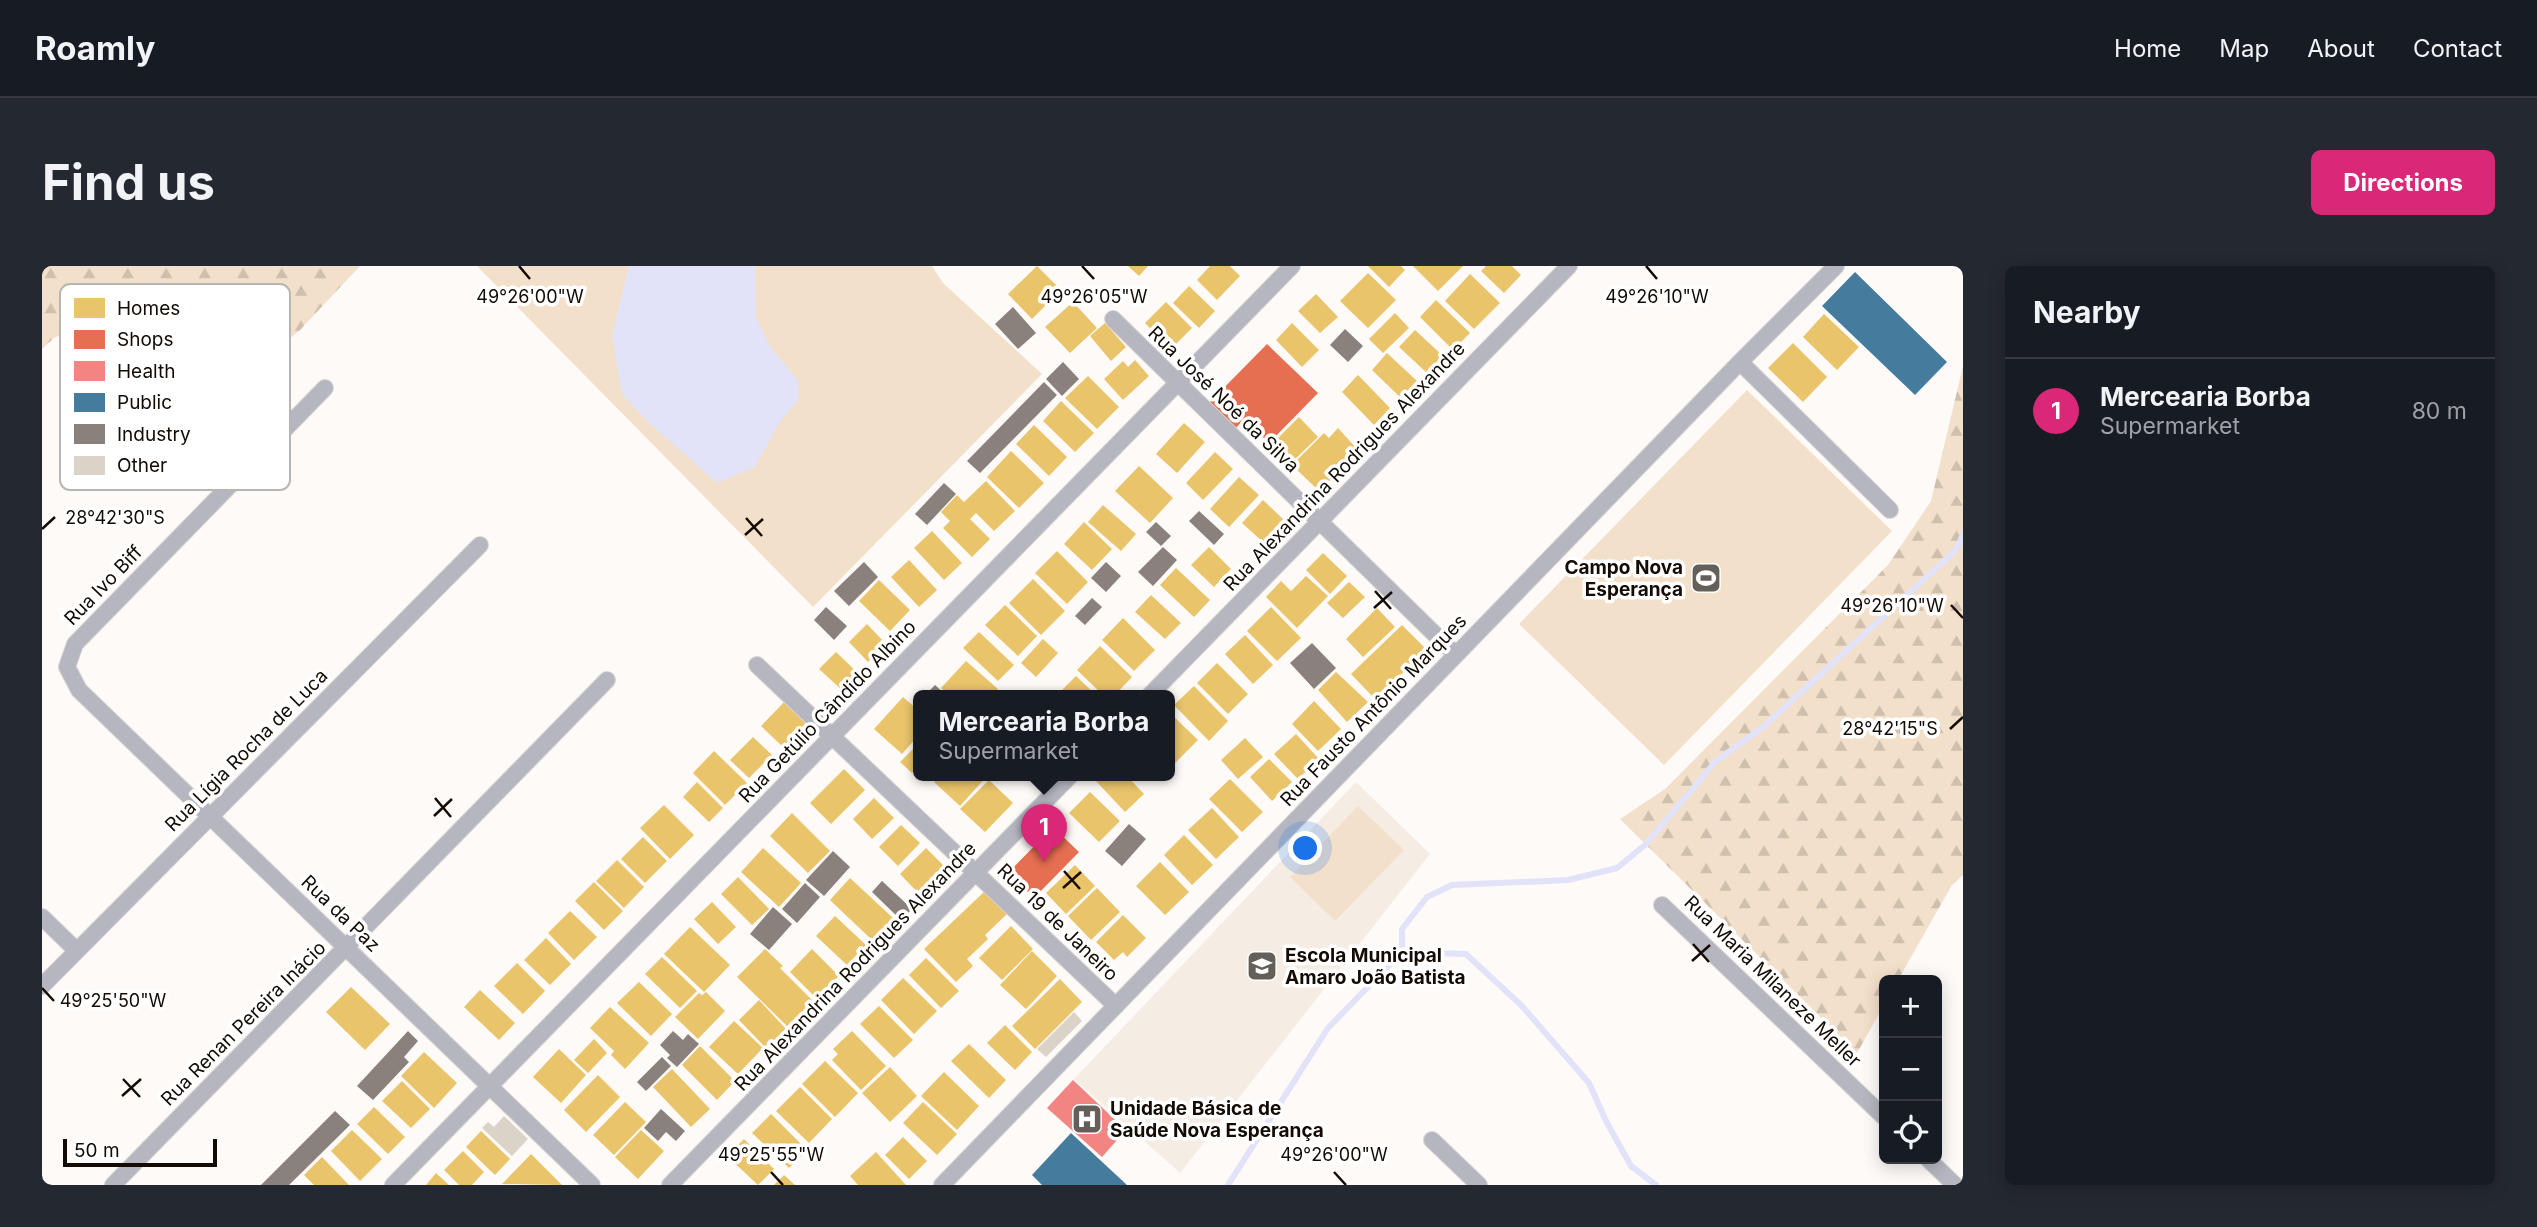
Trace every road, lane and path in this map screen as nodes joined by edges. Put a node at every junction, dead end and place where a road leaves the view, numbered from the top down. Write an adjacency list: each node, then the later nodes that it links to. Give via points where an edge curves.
1 (1292, 266): 6 (street, Rua Getúlio Cândido Albino)
2 (1569, 266): 11 (street, Rua Alexandrina Rodrigues Alexandre)
3 (1836, 266): 5 (street, Rua Fausto Antônio Marques)
4 (1113, 319): 6 (street, Rua José Noé da Silva)
5 (1740, 362): 10 (street); 13 (street, Rua Fausto Antônio Marques)
6 (1178, 383): 11 (street, Rua José Noé da Silva); 18 (street, Rua Getúlio Cândido Albino)
7 (325, 388): 8 (street, Rua Ivo Biff)
8 (290, 424)
9 (225, 490): 15 (street, Rua Ivo Biff, via 75,644)
10 (1890, 510)
11 (1319, 521): 13 (street, Rua José Noé da Silva); 17 (street, Rua Alexandrina Rodrigues Alexandre)
12 (480, 545): 20 (street, Rua Lígia Rocha de Luca)
13 (1456, 655): 27 (street, Rua Fausto Antônio Marques)
14 (757, 665): 18 (street, Rua 19 de Janeiro)
15 (67, 667): 20 (street, Rua da Paz, via 79,690)
16 (607, 680): 24 (street, Rua Renan Pereira Inácio)
17 (1155, 690)
18 (832, 736): 21 (street, Rua 19 de Janeiro); 28 (street, Rua Getúlio Cândido Albino)
19 (1065, 781): 21 (street, Rua Alexandrina Rodrigues Alexandre)
20 (210, 816): 24 (street, Rua da Paz); 25 (street, Rua Lígia Rocha de Luca)
21 (976, 873): 27 (street, Rua 19 de Janeiro); 35 (street, Rua Alexandrina Rodrigues Alexandre)
22 (1662, 905): 29 (street, Rua Maria Milaneze Meller)
23 (42, 917): 25 (street)
24 (347, 947): 28 (street, Rua da Paz); 32 (street, Rua Renan Pereira Inácio)
25 (76, 951): 26 (street, Rua Lígia Rocha de Luca)
26 (42, 986)
27 (1116, 1006): 36 (street, Rua Fausto Antônio Marques)
28 (490, 1086): 33 (street, Rua Getúlio Cândido Albino); 34 (street, Rua da Paz)
29 (1879, 1112)
30 (1432, 1140): 37 (street)
31 (1933, 1164): 38 (street)
32 (113, 1185)
33 (393, 1185)
34 (592, 1185)
35 (670, 1185)
36 (942, 1185)
37 (1479, 1185)
38 (1955, 1185)

